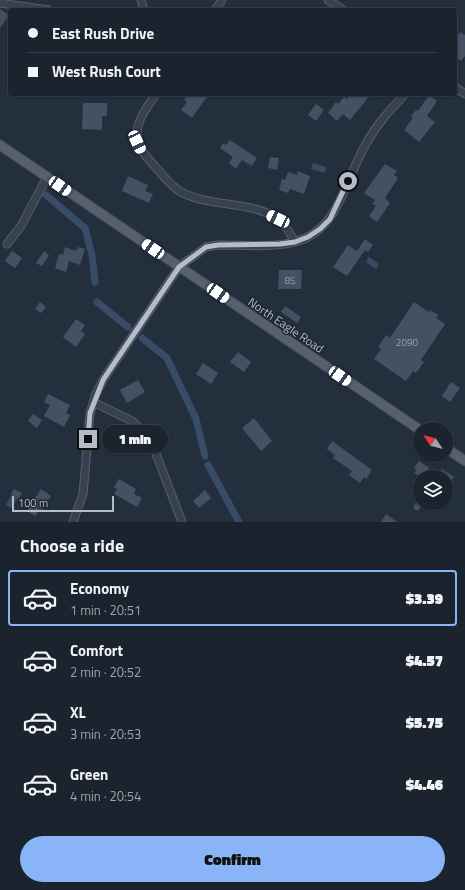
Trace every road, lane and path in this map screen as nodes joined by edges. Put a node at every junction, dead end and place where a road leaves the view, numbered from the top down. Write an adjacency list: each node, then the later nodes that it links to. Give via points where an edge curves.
1 (328, 0): 4 (street)
2 (0, 3): 3 (street)
3 (34, 8)
4 (340, 8)
5 (155, 96): 9 (street, via 143,113 136,133 143,154 182,192 265,212 278,219)
6 (403, 96): 9 (street, via 367,142 330,219 308,237)
7 (0, 145): 8 (main road, North Eagle Road)
8 (47, 177): 10 (street); 11 (main road, North Eagle Road)
9 (295, 242): 11 (street, via 206,247)
10 (7, 244)
11 (179, 267): 12 (street, via 107,373); 13 (main road, North Eagle Road)
12 (93, 402): 16 (street, via 83,494); 17 (street, via 132,421 150,438)
13 (413, 425)
14 (453, 453): 15 (main road)
15 (465, 461)
16 (73, 522)
17 (182, 522)

